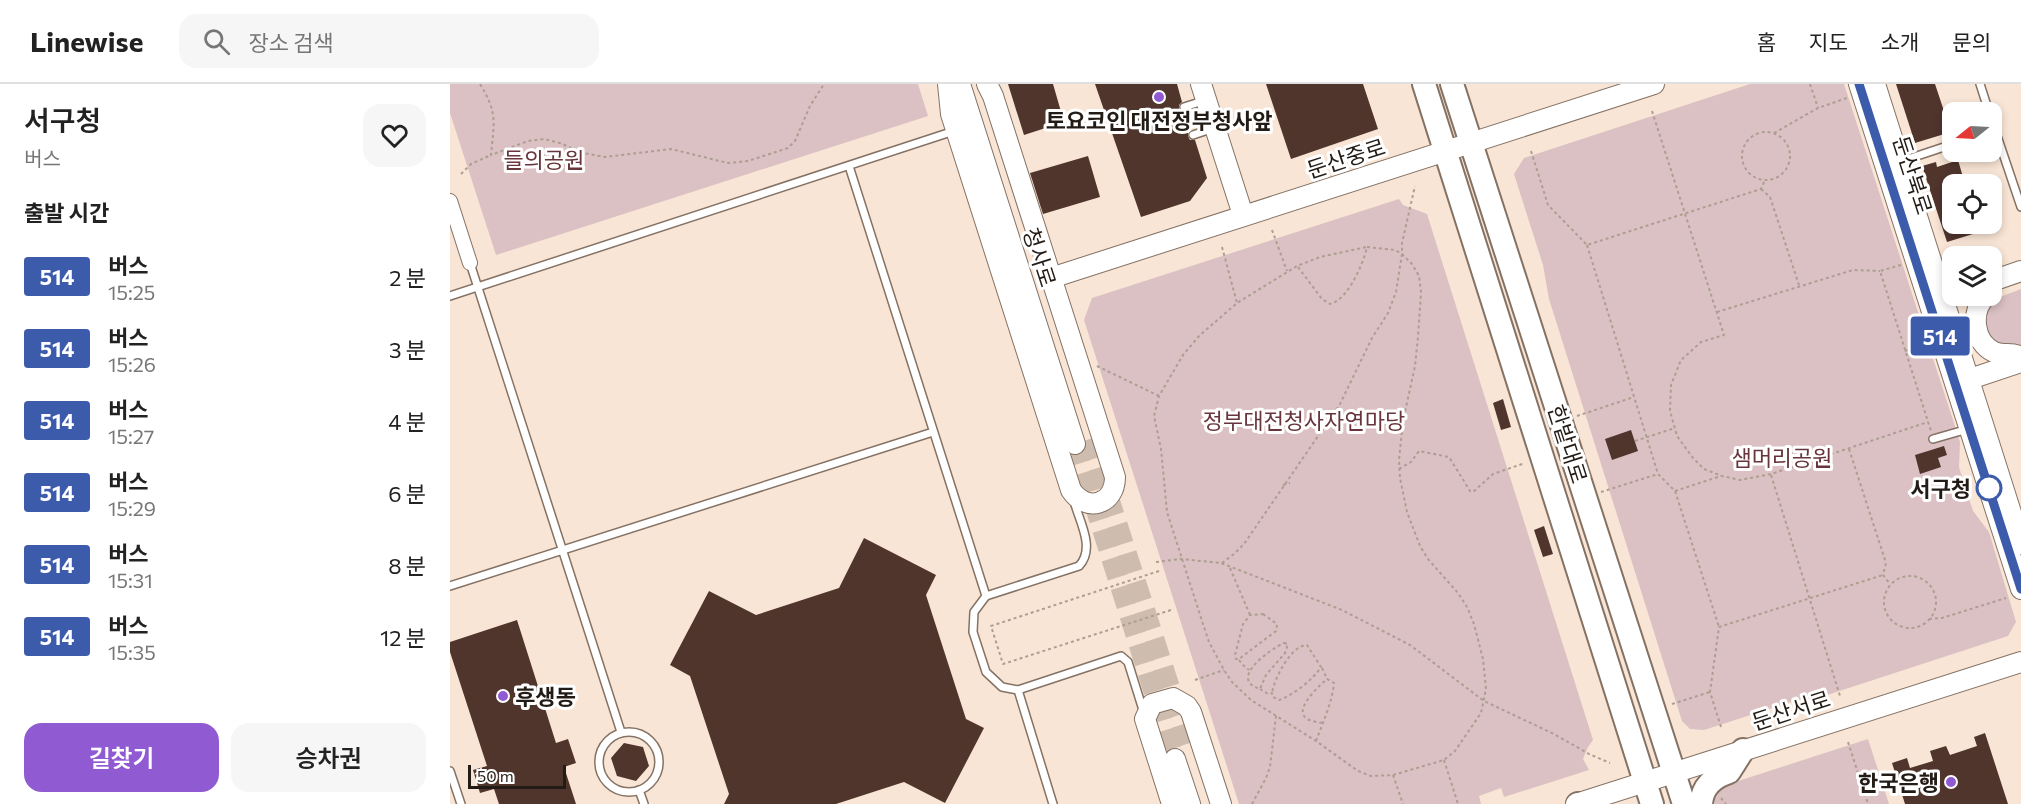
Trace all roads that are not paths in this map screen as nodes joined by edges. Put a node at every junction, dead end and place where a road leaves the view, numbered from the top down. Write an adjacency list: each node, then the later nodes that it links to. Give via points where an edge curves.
1 (948, 84): 15 (street)
2 (960, 84): 3 (street, 청사로, via 1083,441)
3 (977, 84)
4 (987, 84): 27 (street)
5 (1424, 84): 19 (main road, 한밭대로)
6 (1452, 84): 17 (main road, 한밭대로)
7 (1654, 84): 17 (street, 둔산중로)
8 (1875, 84): 21 (street, 둔산북로)
9 (1980, 84): 12 (lane)
10 (1855, 90): 21 (street, 둔산북로)
11 (1203, 92): 13 (lane); 14 (street)
12 (1986, 102)
13 (1184, 107)
14 (1215, 128): 16 (lane); 25 (street)
15 (957, 130): 22 (lane); 39 (street)
16 (1193, 135)
17 (1472, 143): 19 (street, 둔산중로); 51 (main road, 한밭대로)
18 (1942, 148): 21 (lane)
19 (1445, 151): 25 (street, 둔산중로); 52 (main road, 한밭대로)
20 (2002, 153): 24 (lane)
21 (1892, 164): 30 (street, 둔산북로)
22 (849, 166): 28 (lane); 37 (lane)
23 (450, 201): 26 (street)
24 (2021, 207)
25 (1243, 215): 27 (street, 둔산중로)
26 (470, 263): 28 (lane)
27 (1051, 278): 39 (street, via 1115,477 1113,491 1095,504 1081,501)
28 (478, 287): 29 (lane); 41 (lane)
29 (450, 296)
30 (1942, 297)
31 (1944, 306): 35 (street, 둔산북로)
32 (1978, 306): 33 (street, via 1976,329 1983,344 2003,355 2015,353)
33 (2021, 357)
34 (2021, 362): 35 (street)
35 (1962, 382): 36 (street, 둔산북로); 40 (street, 둔산북로)
36 (1969, 428): 38 (lane); 43 (street, 둔산북로)
37 (933, 432): 41 (lane); 44 (lane)
38 (1933, 439)
39 (1071, 490): 44 (lane, via 1087,546 1083,562)
40 (2021, 544)
41 (562, 549): 42 (lane); 48 (lane)
42 (450, 586)
43 (2015, 593)
44 (986, 596): 46 (lane, via 974,612 973,632 986,672 1002,687)
45 (2021, 662): 49 (street, 둔산서로)
46 (1017, 690): 47 (lane, via 1121,656 1128,662); 56 (lane)
47 (1147, 726): 57 (street); 60 (street, via 1145,718 1152,704 1173,698 1187,706)
48 (621, 732): 53 (lane, via 641,733 658,753 660,762 655,779); 53 (lane, via 606,741 601,750 600,770 612,787)
49 (1743, 750): 51 (street, 둔산서로); 64 (main road, via 1729,772 1719,775 1705,788)
50 (450, 771): 54 (lane)
51 (1674, 773): 52 (street, 둔산서로); 63 (main road, 한밭대로)
52 (1645, 782): 61 (street, 둔산서로); 62 (main road, 한밭대로)
53 (639, 790): 55 (lane)
54 (461, 804)
55 (644, 804)
56 (1053, 804)
57 (1172, 804)
58 (1190, 804): 59 (street, via 1183,756)
59 (1208, 804)
60 (1221, 804)
61 (1578, 804)
62 (1652, 804)
63 (1684, 804)
64 (1701, 804)

